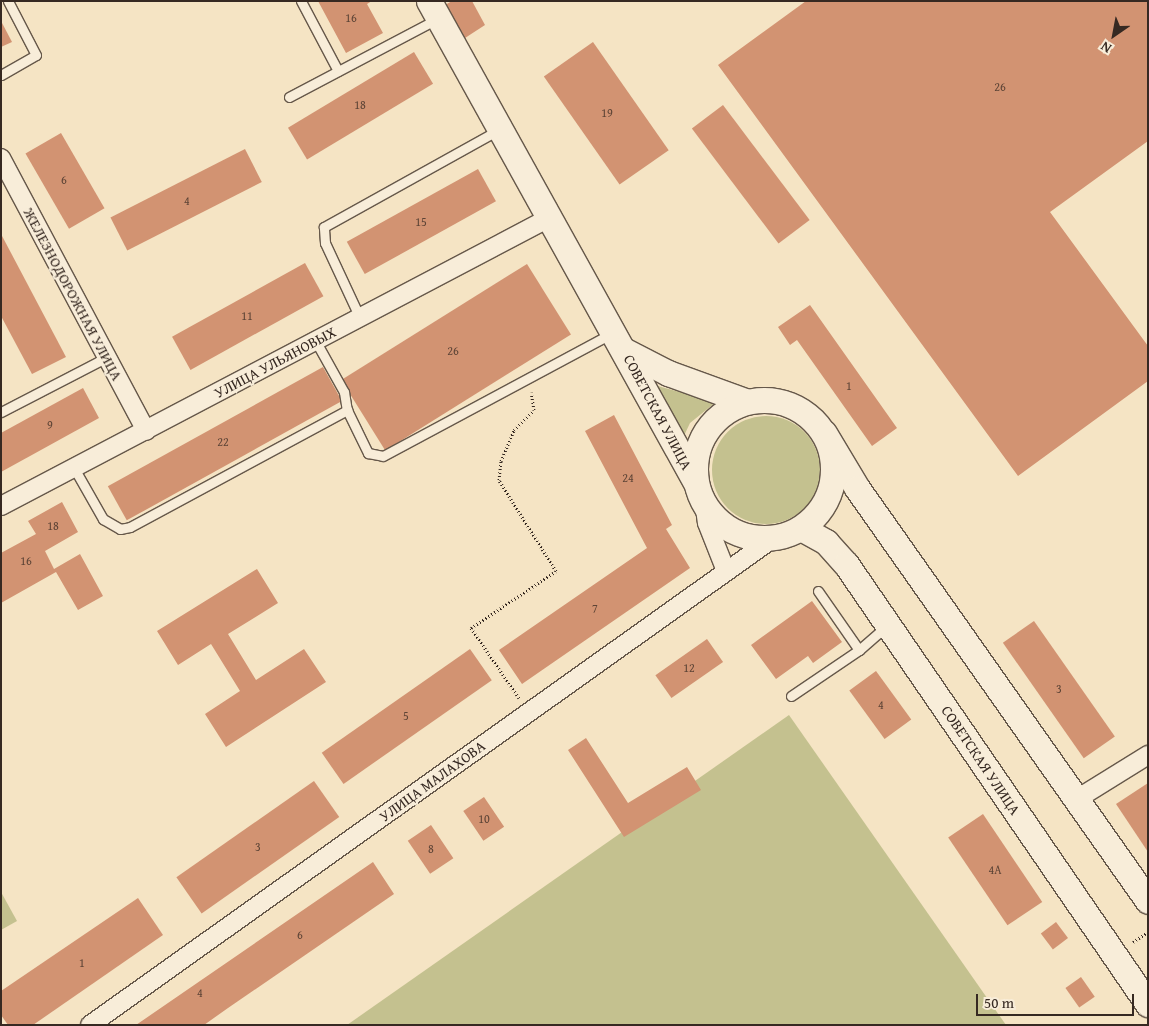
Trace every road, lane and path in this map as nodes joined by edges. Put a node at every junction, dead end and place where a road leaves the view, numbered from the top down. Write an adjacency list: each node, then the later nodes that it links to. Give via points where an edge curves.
1 (8, 1): 5 (lane, via 36,55)
2 (301, 1): 4 (lane)
3 (434, 10): 4 (lane); 7 (main road)
4 (338, 71): 6 (lane)
5 (1, 75)
6 (288, 97)
7 (500, 129): 9 (main road); 10 (lane, via 324,227 325,243)
8 (1, 158): 13 (street, ЖЕЛЕЗНОДОРОЖНАЯ УЛИЦА)
9 (549, 218): 10 (street, УЛИЦА УЛЬЯНОВЫХ); 12 (main road)
10 (360, 318): 11 (street, УЛИЦА УЛЬЯНОВЫХ)
11 (315, 340): 16 (lane, via 344,392); 18 (street, УЛИЦА УЛЬЯНОВЫХ)
12 (618, 341): 14 (lane); 15 (main road, СОВЕТСКАЯ УЛИЦА, via 668,373); 21 (main road, СОВЕТСКАЯ УЛИЦА)
13 (107, 357): 17 (lane); 18 (street, ЖЕЛЕЗНОДОРОЖНАЯ УЛИЦА)
14 (526, 379): 16 (lane, via 383,456 364,449); 30 (path, via 534,399 534,410 514,430 501,461 499,480 556,571 471,628)
15 (745, 401): 19 (main road, СОВЕТСКАЯ УЛИЦА, via 765,399 796,407); 21 (main road, СОВЕТСКАЯ УЛИЦА, via 715,418 702,435 695,459)
16 (347, 410): 20 (lane, via 130,527 120,529 103,519)
17 (1, 412)
18 (146, 430): 20 (street, УЛИЦА УЛЬЯНОВЫХ)
19 (824, 433): 23 (main road, СОВЕТСКАЯ УЛИЦА, via 831,450 834,476 820,510); 32 (main road, СОВЕТСКАЯ УЛИЦА, via 857,488)
20 (74, 468): 22 (street, УЛИЦА УЛЬЯНОВЫХ)
21 (700, 491): 24 (main road, СОВЕТСКАЯ УЛИЦА, via 715,518 730,529 754,538); 25 (street, via 707,523)
22 (1, 506)
23 (802, 528): 24 (main road, СОВЕТСКАЯ УЛИЦА); 27 (main road, СОВЕТСКАЯ УЛИЦА, via 826,542)
24 (775, 537): 25 (street, УЛИЦА МАЛАХОВА)
25 (726, 570): 30 (street, УЛИЦА МАЛАХОВА)
26 (818, 591): 28 (lane)
27 (888, 625): 28 (lane); 34 (main road, СОВЕТСКАЯ УЛИЦА)
28 (859, 650): 29 (lane)
29 (791, 696)
30 (528, 712): 35 (street, УЛИЦА МАЛАХОВА)
31 (1148, 755): 32 (street)
32 (1076, 799): 33 (main road, СОВЕТСКАЯ УЛИЦА)
33 (1148, 901)
34 (1148, 1004)
35 (90, 1025)

